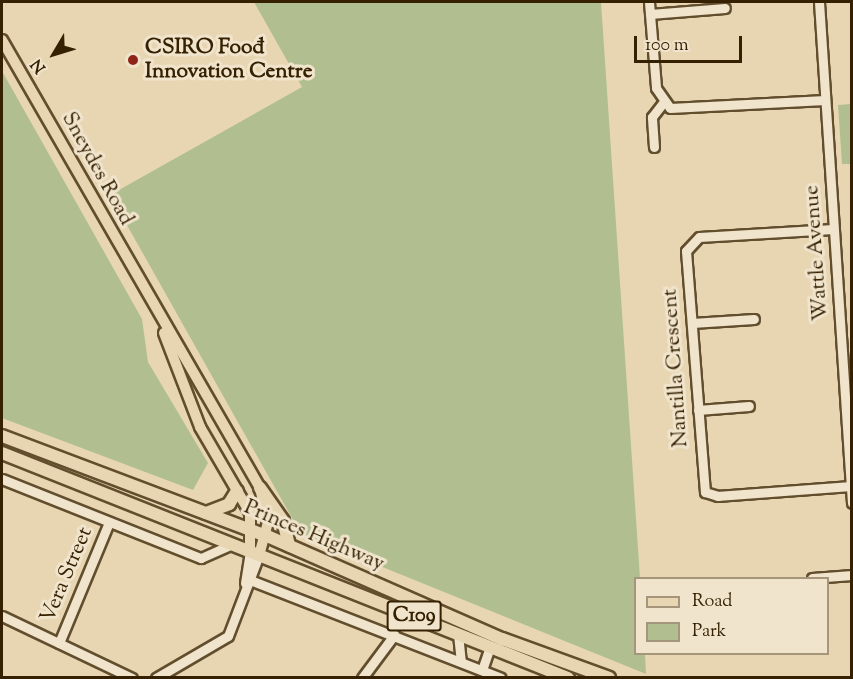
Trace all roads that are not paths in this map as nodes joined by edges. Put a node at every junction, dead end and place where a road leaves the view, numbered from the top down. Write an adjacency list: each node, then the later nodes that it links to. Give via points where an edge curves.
1 (649, 2): 4 (street)
2 (819, 2): 6 (street, Wattle Avenue)
3 (725, 8): 4 (street)
4 (650, 14): 7 (street, via 656,88)
5 (2, 40): 10 (main road, Sneydes Road)
6 (825, 100): 7 (street, via 681,108); 9 (street, Wattle Avenue)
7 (663, 103): 8 (street, via 652,117)
8 (654, 147)
9 (833, 229): 12 (street, Nantilla Crescent, via 689,241); 15 (street, Wattle Avenue)
10 (158, 318): 20 (main road, Sneydes Road); 21 (main road, Sneydes Road, via 200,427)
11 (754, 319): 12 (street)
12 (692, 323): 14 (street, Nantilla Crescent)
13 (749, 406): 14 (street)
14 (698, 410): 19 (street, Nantilla Crescent, via 705,492 718,496)
15 (849, 417): 19 (street, Wattle Avenue)
16 (2, 436): 23 (highway, Princes Highway / C109)
17 (2, 453): 27 (highway, Princes Highway / C109)
18 (2, 479): 24 (street)
19 (850, 486): 22 (street, Wattle Avenue)
20 (260, 488): 26 (main road, Sneydes Road, via 268,512); 28 (highway, via 283,521)
21 (237, 491): 23 (highway, via 229,504); 25 (main road, Sneydes Road)
22 (852, 503)
23 (206, 513): 25 (highway, Princes Highway / C109)
24 (109, 522): 27 (street, via 208,558); 37 (street, Vera Street)
25 (252, 530): 26 (highway, Princes Highway / C109); 29 (main road, Sneydes Road)
26 (267, 536): 28 (highway, Princes Highway / C109); 29 (main road, Sneydes Road)
27 (232, 544): 29 (highway, Princes Highway / C109)
28 (289, 545): 34 (highway, Princes Highway / C109)
29 (255, 553): 32 (street); 35 (highway, Princes Highway / C109)
30 (852, 575): 31 (street)
31 (829, 577)
32 (247, 584): 36 (street, via 272,586); 42 (street, via 228,636)
33 (2, 616): 37 (street)
34 (479, 629): 38 (highway); 46 (highway, Princes Highway / C109)
35 (458, 634): 38 (highway, Princes Highway / C109); 39 (street)
36 (394, 635): 39 (street); 43 (street)
37 (59, 643): 41 (street)
38 (490, 647): 40 (street); 45 (highway, Princes Highway / C109)
39 (462, 662): 40 (street)
40 (477, 672): 44 (street)
41 (132, 678)
42 (156, 678)
43 (362, 678)
44 (501, 678)
45 (568, 678)
46 (609, 678)

